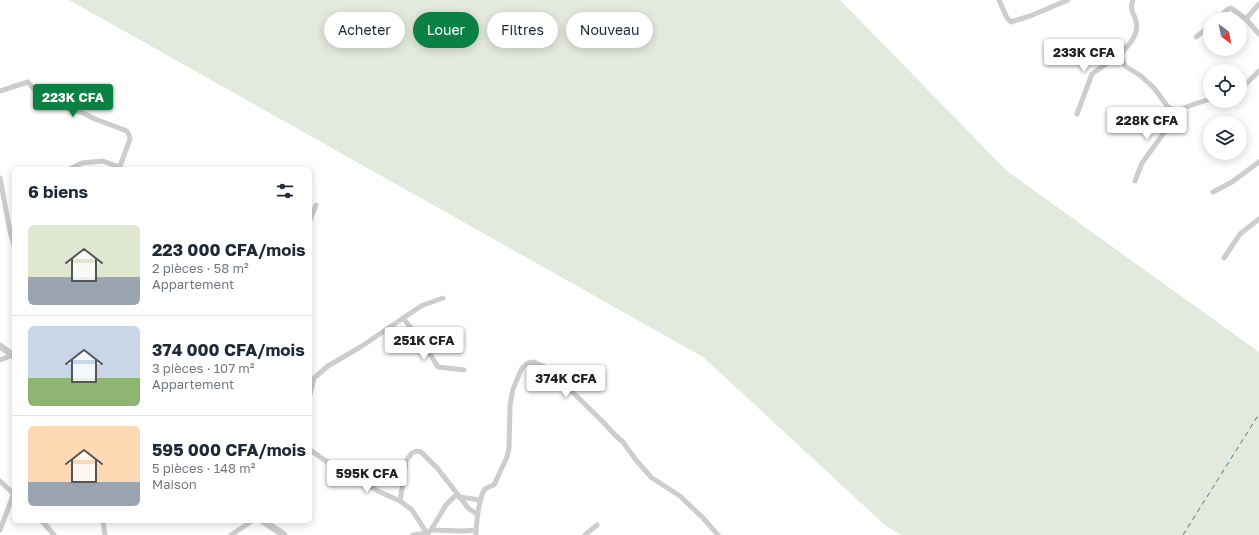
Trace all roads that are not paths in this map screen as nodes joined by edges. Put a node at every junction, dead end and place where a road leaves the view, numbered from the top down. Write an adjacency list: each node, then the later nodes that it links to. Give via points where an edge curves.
1 (999, 0): 2 (street, via 1011,22)
2 (1068, 0)
3 (1133, 0): 12 (street, via 1131,5 1137,27 1132,41)
4 (1259, 4): 7 (street)
5 (1225, 12): 6 (street, via 1231,8)
6 (1236, 12)
7 (1247, 18)
8 (1247, 20): 10 (street)
9 (1203, 32): 11 (street)
10 (1259, 34)
11 (1196, 37)
12 (1120, 54): 17 (street, via 1124,66 1141,76 1168,107); 18 (street, via 1092,74)
13 (1259, 71): 14 (street)
14 (1247, 83)
15 (0, 91): 22 (street, via 28,82 43,100 83,112 127,132 130,139)
16 (1203, 101): 17 (street)
17 (1179, 112): 24 (street, via 1142,163)
18 (1077, 114)
19 (1259, 162): 25 (street, via 1232,182)
20 (74, 167): 21 (street, via 82,163 103,162)
21 (116, 167)
22 (119, 167)
23 (0, 178): 29 (street)
24 (1135, 181)
25 (1213, 192)
26 (316, 205): 27 (street)
27 (312, 215)
28 (1259, 219): 30 (street, via 1240,234)
29 (12, 238)
30 (1224, 258)
31 (443, 298): 32 (street, via 421,306)
32 (404, 318): 37 (street, via 438,367); 38 (street, via 319,373)
33 (0, 346): 34 (street)
34 (12, 355)
35 (12, 357): 36 (street)
36 (0, 360)
37 (464, 370)
38 (312, 386)
39 (312, 452): 45 (street, via 378,491)
40 (0, 481): 41 (street)
41 (12, 491)
42 (458, 495): 44 (street); 45 (street, via 438,469 417,451 406,461); 46 (street, via 469,509); 53 (street, via 446,505)
43 (12, 498): 52 (street)
44 (482, 500): 46 (street); 62 (street, via 486,488 494,485 507,457 513,389 522,368 534,362 555,375 623,442 652,478 680,496)
45 (400, 501): 53 (street, via 412,510)
46 (477, 514): 54 (street)
47 (44, 523): 56 (street)
48 (103, 523): 57 (street)
49 (249, 523): 58 (street)
50 (266, 523): 59 (street)
51 (597, 525): 61 (street)
52 (0, 531): 55 (street)
53 (429, 532): 54 (street); 60 (street)
54 (476, 532)
55 (5, 535)
56 (54, 535)
57 (106, 535)
58 (231, 535)
59 (284, 535)
60 (413, 535)
61 (585, 535)
62 (718, 535)

